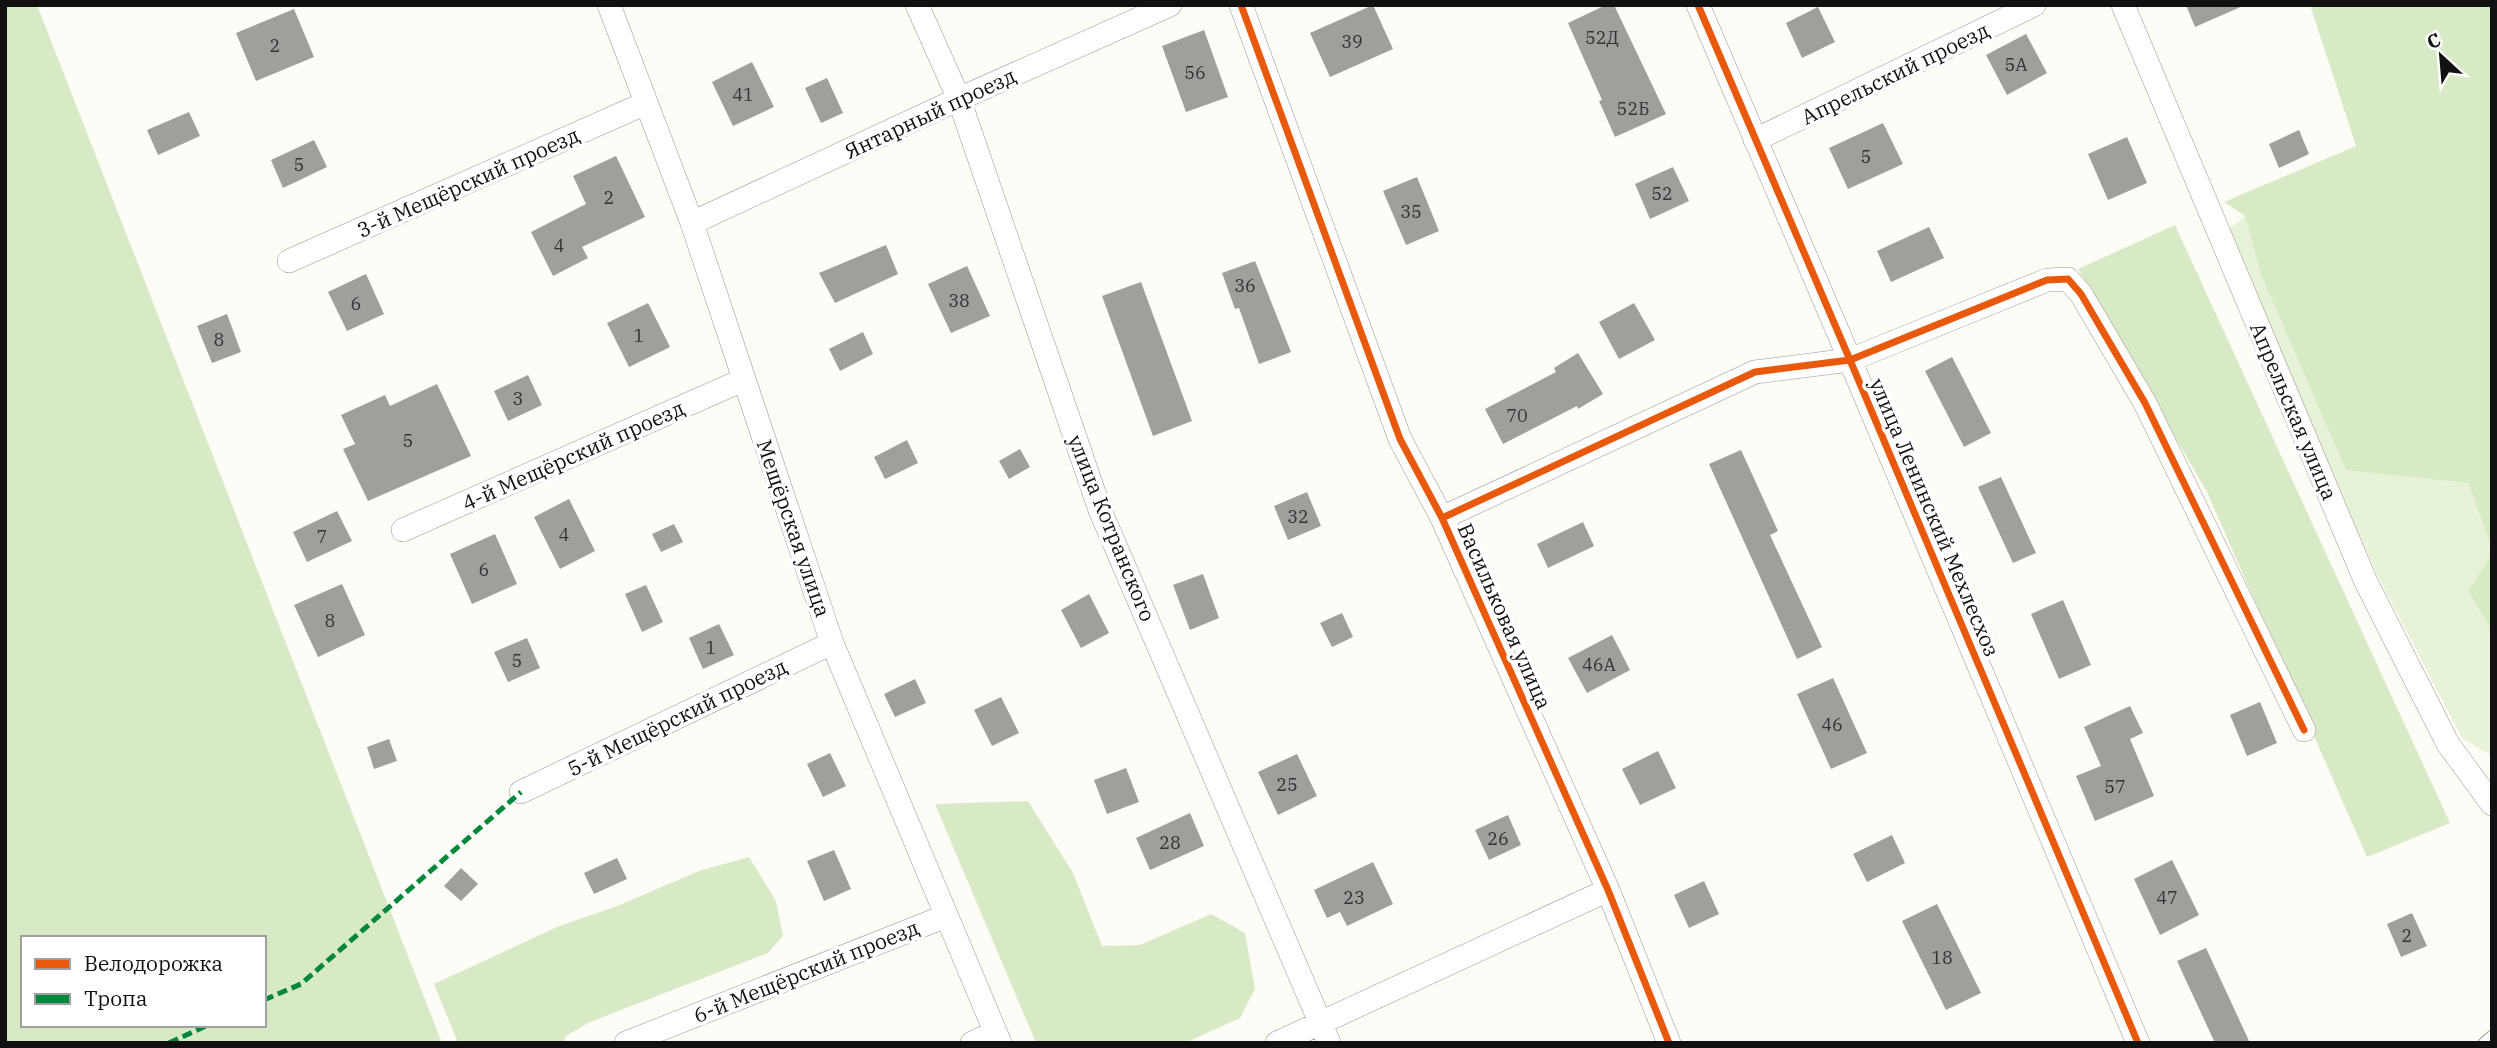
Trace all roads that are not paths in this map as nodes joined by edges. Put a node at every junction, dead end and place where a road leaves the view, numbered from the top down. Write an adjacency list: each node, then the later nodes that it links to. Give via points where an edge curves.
1 (609, 5): 9 (street, Мещёрская улица)
2 (917, 5): 8 (street, улица Котранского)
3 (1170, 5): 8 (street, Янтарный проезд)
4 (1698, 5): 10 (street, улица Ленинский Мехлесхоз)
5 (2034, 5): 10 (street, Апрельский проезд)
6 (2123, 5): 20 (street, Апрельская улица, via 2366,582 2448,744)
7 (1249, 8): 15 (street, Васильковая улица, via 1399,439)
8 (958, 99): 11 (street, Янтарный проезд); 23 (street, улица Котранского, via 1100,510)
9 (646, 103): 11 (street, Мещёрская улица); 12 (street, 3-й Мещёрский проезд)
10 (1755, 140): 13 (street, улица Ленинский Мехлесхоз)
11 (692, 223): 14 (street, Мещёрская улица)
12 (289, 261)
13 (1850, 360): 15 (street, via 1755,372); 18 (street, via 2047,280 2068,279 2146,402); 30 (street, улица Ленинский Мехлесхоз)
14 (743, 380): 16 (street, 4-й Мещёрский проезд); 17 (street, Мещёрская улица)
15 (1442, 518): 21 (street, Васильковая улица)
16 (403, 530)
17 (832, 643): 19 (street, 5-й Мещёрский проезд); 22 (street, Мещёрская улица)
18 (2304, 730)
19 (521, 792)
20 (2492, 804)
21 (1608, 890): 23 (street); 29 (street, Васильковая улица)
22 (946, 916): 24 (street, Мещёрская улица); 26 (street, 6-й Мещёрский проезд)
23 (1325, 1033): 28 (street)
24 (998, 1037): 27 (street)
25 (2492, 1037): 31 (lane)
26 (626, 1043)
27 (972, 1043)
28 (1277, 1043)
29 (1669, 1043)
30 (2137, 1043)
31 (2485, 1043)

